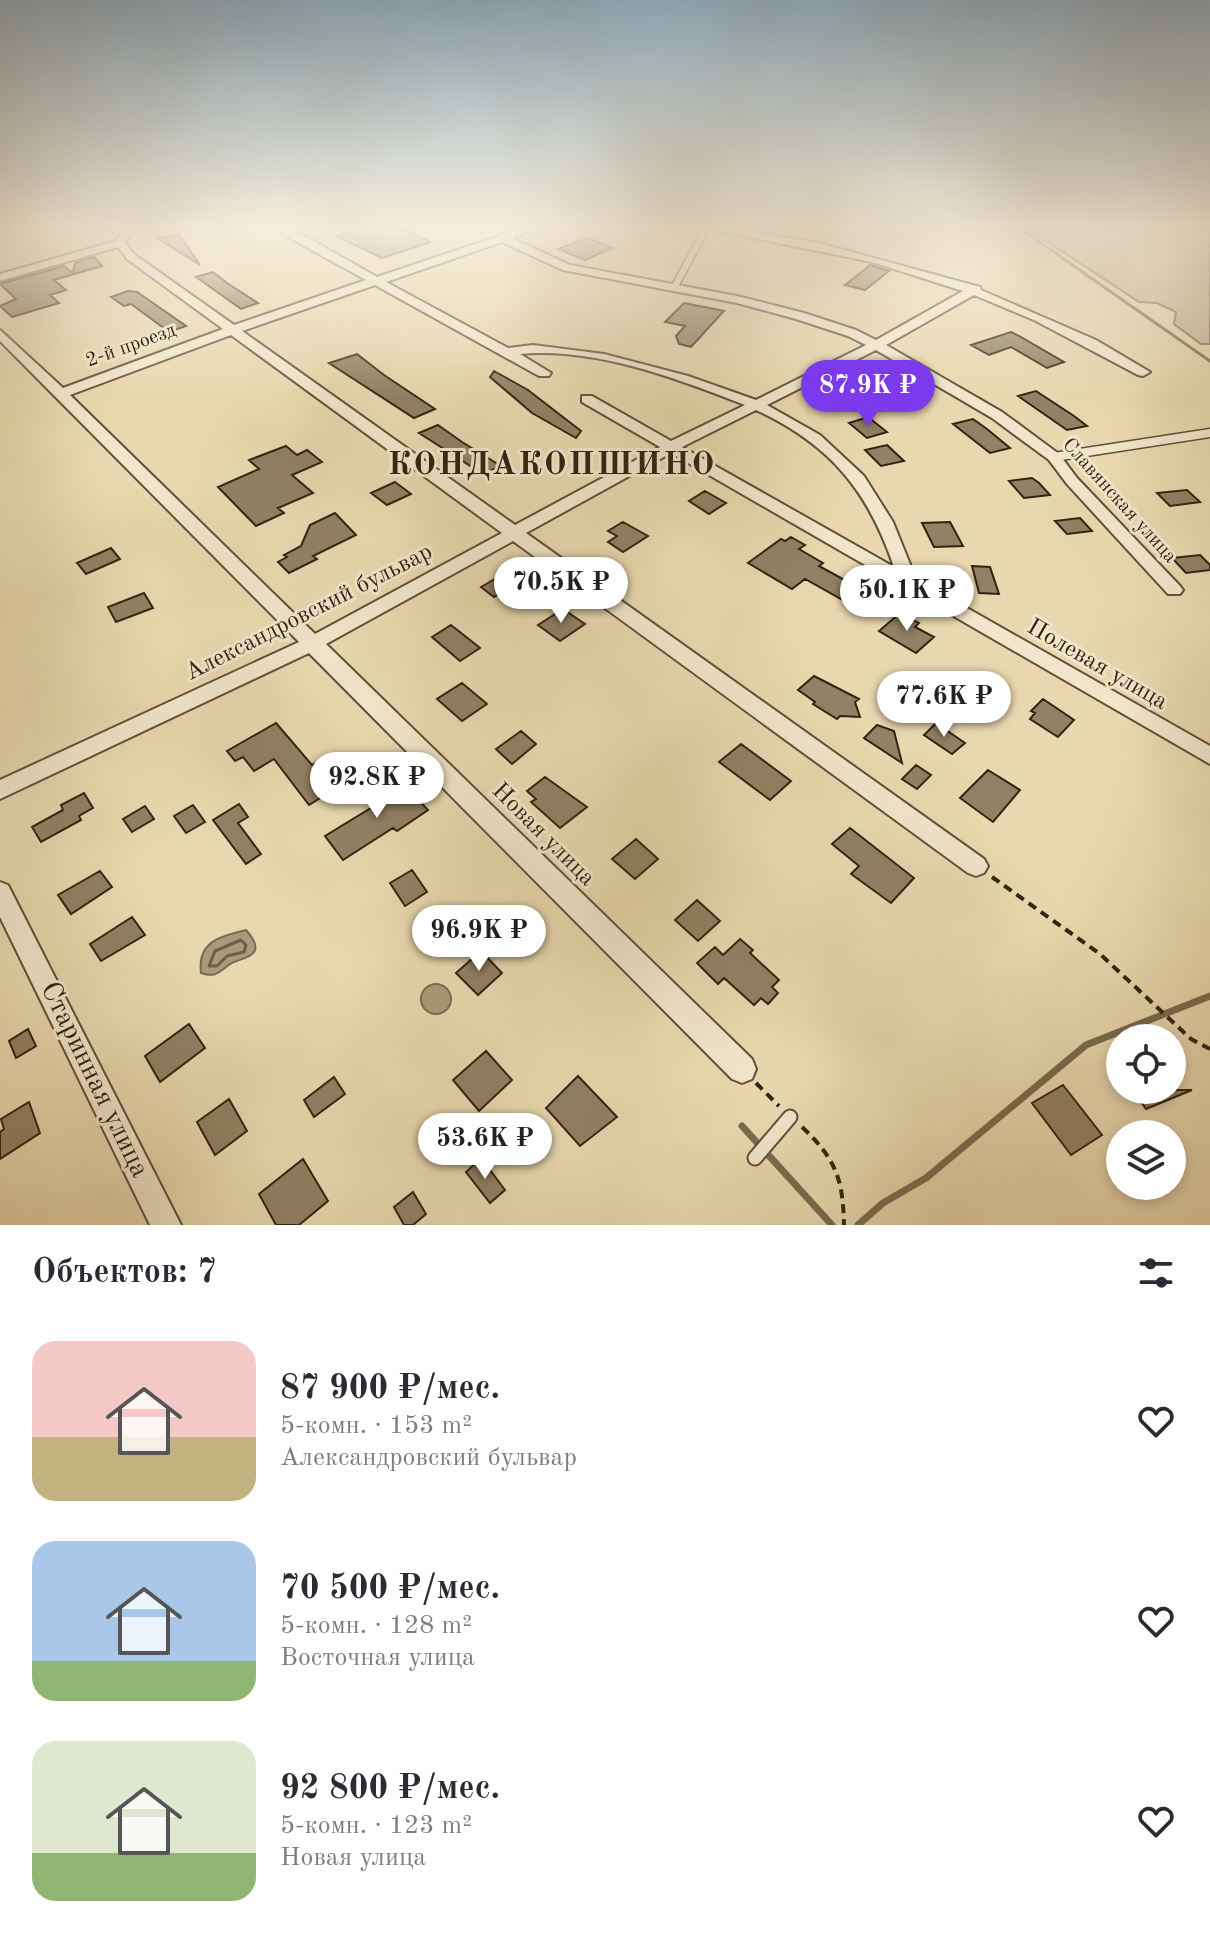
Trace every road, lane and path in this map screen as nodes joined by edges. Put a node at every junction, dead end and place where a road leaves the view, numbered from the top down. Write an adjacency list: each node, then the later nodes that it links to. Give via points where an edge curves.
1 (169, 284): 9 (street)
2 (370, 284): 9 (street, 2-й проезд)
3 (386, 284): 12 (street)
4 (653, 284): 7 (street, Славянская улица)
5 (676, 284): 7 (lane)
6 (961, 284): 8 (street)
7 (674, 288): 11 (street, Славянская улица, via 800,316)
8 (976, 289): 11 (street, Александровский бульвар); 13 (street, via 1084,337)
9 (232, 330): 15 (street, 2-й проезд); 21 (street)
10 (0, 334): 15 (street, Новая улица)
11 (875, 346): 17 (street, Александровский бульвар); 20 (street, Славянская улица, via 958,390)
12 (506, 352): 14 (street); 17 (street, via 535,350 612,360 709,386)
13 (1143, 372)
14 (544, 373)
15 (59, 394): 24 (street, Новая улица)
16 (587, 399): 19 (street, Полевая улица)
17 (752, 406): 19 (street, Александровский бульвар); 22 (street, via 806,431 849,468 882,515)
18 (1210, 433): 20 (lane)
19 (671, 447): 21 (street, Александровский бульвар); 22 (street, Полевая улица)
20 (1054, 457): 23 (street, Славянская улица)
21 (511, 534): 24 (street, Александровский бульвар); 27 (street)
22 (909, 585): 25 (street, Полевая улица)
23 (1174, 590)
24 (313, 643): 26 (street, Александровский бульвар); 30 (street, Новая улица)
25 (1210, 756)
26 (0, 790)
27 (976, 866): 29 (path, via 1100,954 1191,1039)
28 (0, 892): 33 (street, Старинная улица)
29 (1210, 1049)
30 (742, 1069): 31 (path)
31 (790, 1117): 32 (lane); 34 (path, via 836,1164)
32 (755, 1158)
33 (166, 1225)
34 (844, 1225)

